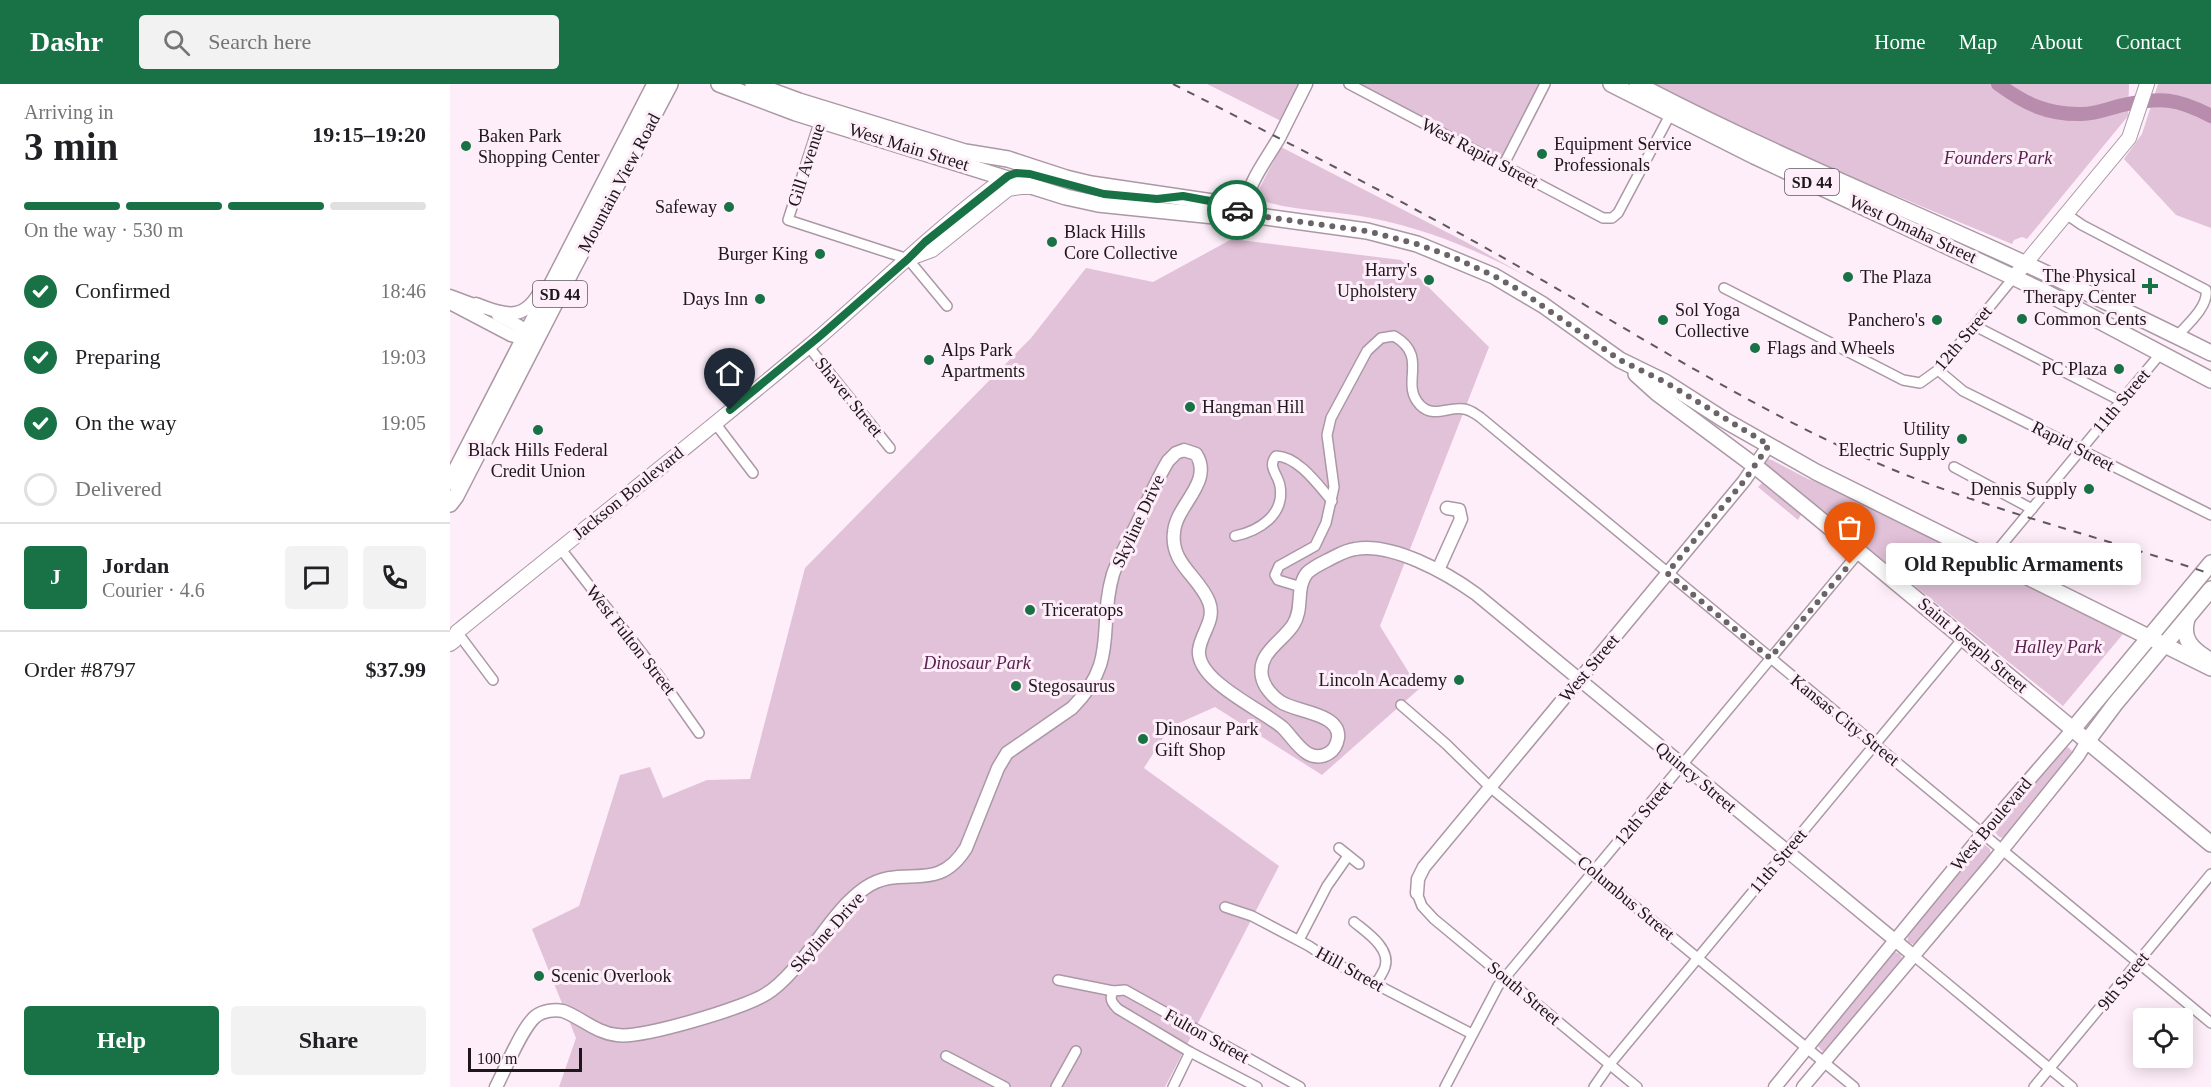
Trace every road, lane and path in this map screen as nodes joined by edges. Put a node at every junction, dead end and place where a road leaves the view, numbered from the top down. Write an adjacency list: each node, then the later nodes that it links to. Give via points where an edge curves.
1 (655, 84): 23 (main road, Mountain View Road / SD 44)
2 (670, 84): 35 (main road, Mountain View Road / SD 44)
3 (719, 84): 11 (main road, West Main Street)
4 (753, 84): 11 (main road, West Main Street)
5 (1306, 84): 21 (street, via 1251,183)
6 (1348, 84): 15 (street, West Rapid Street)
7 (1545, 84): 15 (street)
8 (1611, 84): 12 (main road, West Omaha Street / SD 44)
9 (1637, 84): 26 (main road, West Omaha Street / SD 44, via 1775,152)
10 (2147, 84): 22 (main road, via 2129,138)
11 (768, 92): 13 (main road, West Main Street)
12 (1671, 113): 15 (street, West Rapid Street, via 1612,218 1603,218); 27 (main road, West Omaha Street / SD 44)
13 (822, 115): 14 (main road, West Main Street); 16 (main road, West Main Street); 25 (street, Gill Avenue, via 788,220)
14 (985, 156): 17 (main road, via 1000,163); 19 (main road, West Main Street, via 1091,184)
15 (1503, 166)
16 (972, 167): 17 (main road, West Main Street); 20 (main road, via 980,182)
17 (1002, 179): 18 (main road, West Main Street); 19 (main road, via 1016,173 1030,174 1104,194 1157,199); 20 (main road, Jackson Boulevard); 24 (main road, via 998,188 961,220)
18 (1036, 188): 21 (main road, West Main Street, via 1098,204 1224,218); 24 (main road, Jackson Boulevard, via 1008,189)
19 (1183, 196): 21 (main road, West Main Street, via 1226,204)
20 (974, 202): 25 (main road, Jackson Boulevard)
21 (1244, 214): 39 (main road, West Main Street, via 1367,231 1455,258 1521,291)
22 (2066, 214): 26 (main road); 34 (street, via 2206,290 2204,303)
23 (579, 232): 31 (street, via 561,250 536,300 527,309 505,314); 35 (main road, Mountain View Road / SD 44)
24 (953, 233): 25 (main road, Jackson Boulevard, via 932,250)
25 (908, 259): 32 (street); 36 (main road, Jackson Boulevard)
26 (2025, 264): 27 (main road); 34 (main road, West Omaha Street / SD 44)
27 (2014, 277): 33 (street, 12th Street); 37 (main road, West Omaha Street / SD 44)
28 (1724, 288): 40 (street, 12th Street, via 1903,380 1920,383)
29 (450, 296): 31 (street)
30 (450, 303): 35 (street)
31 (476, 304): 35 (street, via 519,326)
32 (946, 306)
33 (1975, 326): 40 (street, 12th Street); 42 (street)
34 (2177, 336): 38 (main road, West Omaha Street / SD 44)
35 (528, 338): 51 (main road, Mountain View Road / SD 44); 53 (main road, Mountain View Road / SD 44)
36 (808, 346): 43 (main road, Jackson Boulevard); 45 (street, Shaver Street)
37 (2161, 353): 41 (main road, West Omaha Street / SD 44); 42 (street, 11th Street)
38 (2211, 353)
39 (1620, 360): 44 (main road, West Main Street, via 1665,382); 47 (main road, Saint Joseph Street, via 1657,393)
40 (1938, 370): 46 (street, Rapid Street, via 1963,391)
41 (2211, 380)
42 (2121, 401): 46 (street, 11th Street)
43 (714, 423): 49 (street); 58 (main road, Jackson Boulevard)
44 (1769, 445): 47 (street, West Street); 50 (main road, West Main Street)
45 (890, 448)
46 (2080, 450): 55 (street, 11th Street); 56 (street, Rapid Street)
47 (1755, 466): 50 (main road, via 1765,457 1772,457 1806,475); 59 (main road, Saint Joseph Street); 63 (street, West Street)
48 (1954, 467): 55 (street)
49 (753, 473)
50 (1831, 480): 60 (main road, West Main Street)
51 (450, 482)
52 (1332, 501): 57 (street, via 1311,476 1276,456 1272,469 1280,492 1273,515 1258,530); 63 (street, Kansas City Street, via 1334,478 1328,426 1361,360 1382,338 1394,336 1409,349 1413,393 1420,405 1437,413 1467,409 1480,417); 64 (street, via 1315,546 1276,570 1278,580)
53 (450, 504)
54 (1447, 508): 62 (street, via 1459,510 1461,519)
55 (2032, 509): 60 (street, 11th Street)
56 (2211, 515)
57 (1235, 536)
58 (560, 549): 67 (main road, Jackson Boulevard); 77 (street, West Fulton Street, via 650,662)
59 (1860, 551): 68 (main road, Saint Joseph Street); 70 (street, 12th Street)
60 (1992, 560): 69 (main road, West Main Street)
61 (2211, 563): 69 (main road, West Boulevard)
62 (1437, 570): 64 (street, Quincy Street, via 1393,553 1356,548 1313,568); 74 (street, Quincy Street, via 1476,594)
63 (1667, 573): 70 (street, Kansas City Street); 74 (street, West Street)
64 (1300, 587): 112 (street, Skyline Drive, via 1298,617 1269,651 1262,677 1279,702 1326,719 1336,729 1335,746 1326,755 1301,750 1280,726 1217,682 1200,661 1199,647 1211,617 1210,604 1181,564 1173,539 1175,523 1200,480 1202,466 1191,451 1173,454 1114,570 1105,650 1094,679 1072,708 1007,753 966,848 949,868 932,875 894,877 866,887 836,916 794,970 754,1001 691,1021 620,1036 601,1031 563,1011 541,1013 528,1024)
65 (2211, 589): 66 (main road, West Boulevard)
66 (2187, 618): 69 (main road, West Boulevard); 71 (main road, via 2187,640)
67 (452, 636): 73 (street)
68 (1964, 637): 76 (main road, Saint Joseph Street); 79 (street, 11th Street)
69 (2156, 642): 72 (main road, West Main Street); 76 (main road, West Boulevard); 78 (main road, West Boulevard)
70 (1770, 658): 79 (street, Kansas City Street); 80 (street, 12th Street)
71 (2211, 660)
72 (2211, 668)
73 (493, 680)
74 (1579, 680): 80 (street, Quincy Street); 81 (street, West Street)
75 (1401, 705): 81 (street, Columbus Street)
76 (2073, 729): 78 (main road, Saint Joseph Street); 82 (street, West Boulevard)
77 (699, 733)
78 (2088, 740): 83 (main road, Saint Joseph Street); 85 (street, West Boulevard)
79 (1875, 745): 82 (street, Kansas City Street); 86 (street, 11th Street)
80 (1683, 765): 86 (street, Quincy Street); 89 (street, 12th Street)
81 (1490, 787): 89 (street, Columbus Street); 91 (street, West Street, via 1424,867)
82 (1983, 833): 85 (street, Kansas City Street); 95 (street, West Boulevard)
83 (2211, 844)
84 (1339, 848): 87 (street)
85 (2003, 849): 96 (street, West Boulevard); 98 (street, Kansas City Street)
86 (1786, 851): 95 (street, Quincy Street); 97 (street, 11th Street)
87 (1348, 856): 88 (street); 94 (street, via 1327,886)
88 (1359, 864)
89 (1594, 872): 97 (street, Columbus Street); 99 (street, 12th Street)
90 (2211, 874): 98 (street, 9th Street)
91 (1417, 893): 99 (street, South Street, via 1434,919)
92 (1226, 908): 94 (street, Hill Street, via 1252,916)
93 (1354, 922): 101 (street, via 1380,945 1385,957 1386,966)
94 (1299, 940): 101 (street, Hill Street)
95 (1896, 940): 96 (street, Quincy Street); 105 (street, West Boulevard)
96 (1914, 956): 109 (street, West Boulevard); 111 (street, Quincy Street)
97 (1698, 958): 105 (street, Columbus Street); 110 (street, 11th Street)
98 (2138, 962): 103 (street, Kansas City Street); 111 (street, 9th Street)
99 (1506, 977): 104 (street, 12th Street); 110 (street, South Street)
100 (1058, 980): 102 (street, Fulton Street)
101 (1376, 984): 104 (street, Hill Street)
102 (1113, 991): 107 (street, Fulton Street, via 1110,998 1118,1009); 117 (street, Fulton Street, via 1131,993)
103 (2211, 1023)
104 (1472, 1034): 118 (street, 12th Street)
105 (1807, 1048): 109 (street, Columbus Street); 121 (street, West Boulevard)
106 (1076, 1051): 114 (street)
107 (1190, 1052): 115 (street); 116 (street, Fulton Street)
108 (946, 1056): 113 (street)
109 (1824, 1062): 122 (street, West Boulevard); 123 (street, Columbus Street)
110 (1610, 1064): 119 (street, 11th Street); 120 (street, South Street)
111 (2050, 1069): 124 (street, 9th Street); 125 (street, Quincy Street)
112 (496, 1087)
113 (1005, 1087)
114 (1056, 1087)
115 (1173, 1087)
116 (1257, 1087)
117 (1300, 1087)
118 (1445, 1087)
119 (1594, 1087)
120 (1637, 1087)
121 (1775, 1087)
122 (1803, 1087)
123 (1854, 1087)
124 (2034, 1087)
125 (2072, 1087)

